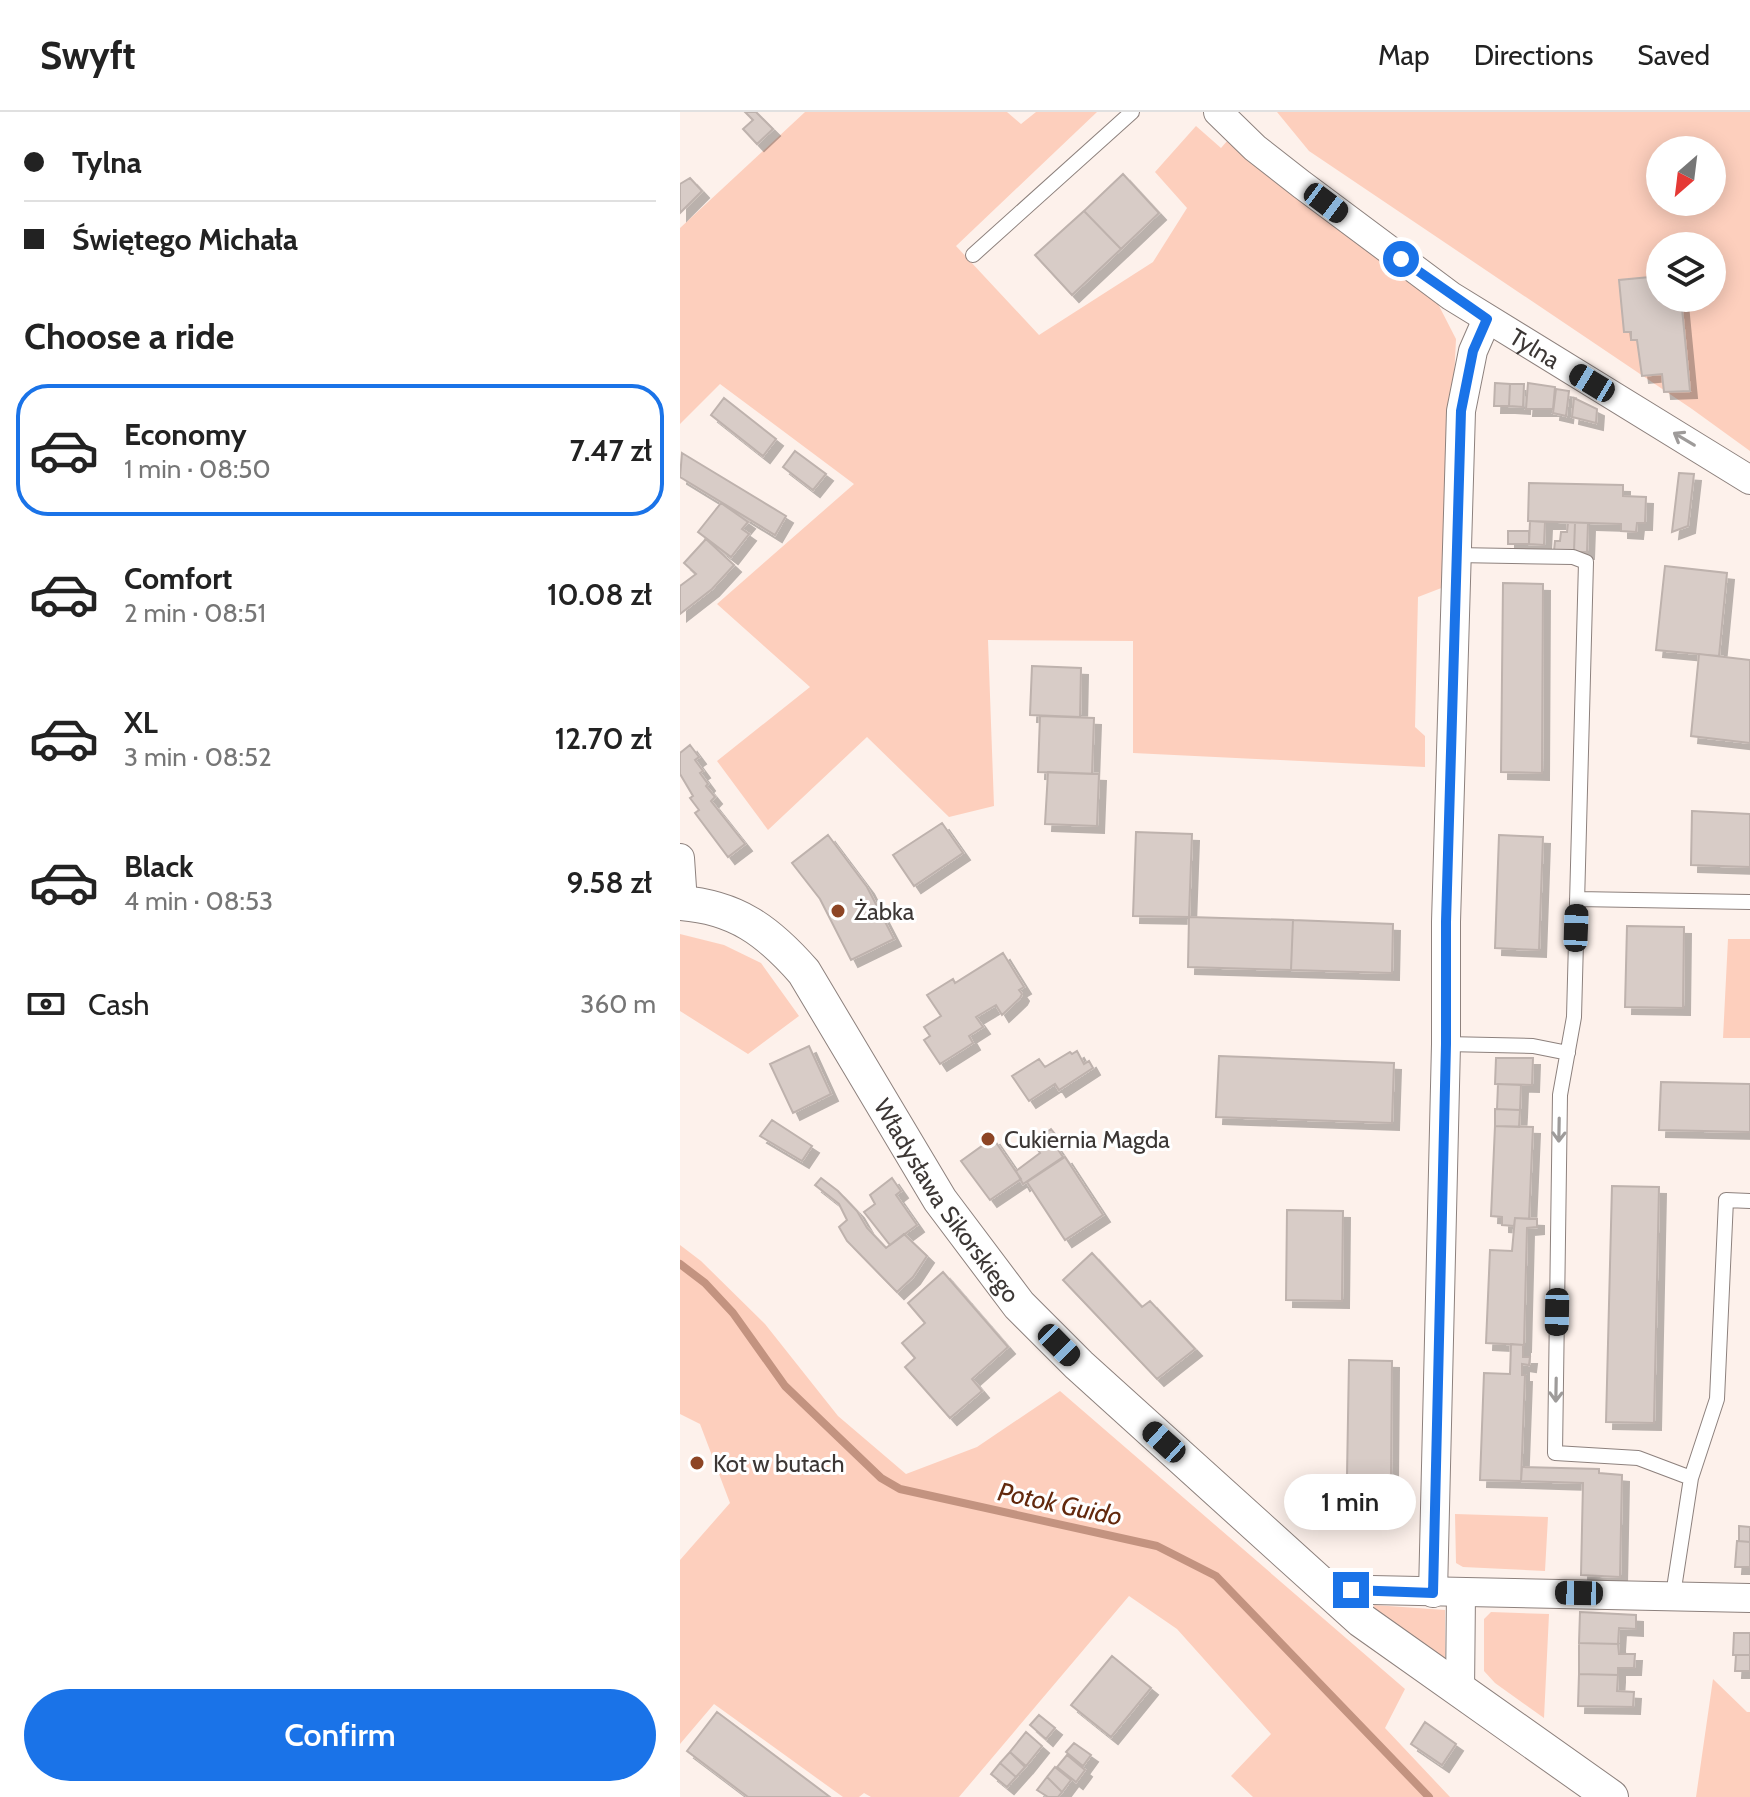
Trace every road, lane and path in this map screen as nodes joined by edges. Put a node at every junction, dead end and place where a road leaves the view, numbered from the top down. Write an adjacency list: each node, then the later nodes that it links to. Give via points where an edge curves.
1 (1132, 112): 3 (lane)
2 (1218, 112): 4 (street, Tylna, via 1301,184)
3 (973, 255)
4 (1487, 319): 5 (street, Tylna, one-way to 4); 6 (street, via 1463,397)
5 (1750, 480)
6 (1456, 555): 8 (lane, via 1573,557 1586,562); 11 (street)
7 (680, 858): 10 (street)
8 (1577, 899): 9 (lane); 12 (lane)
9 (1750, 902)
10 (682, 903): 15 (street, Władysława Sikorskiego, via 736,916 778,942 804,972 940,1200 1019,1305)
11 (1446, 1044): 12 (lane, via 1533,1046); 16 (street)
12 (1568, 1053): 14 (lane, one-way to 14, via 1560,1095 1555,1453 1638,1458)
13 (1750, 1201): 14 (lane, via 1726,1200 1717,1399)
14 (1691, 1478): 17 (lane)
15 (1324, 1589): 16 (street); 19 (street, Władysława Sikorskiego)
16 (1447, 1593): 17 (street); 19 (street)
17 (1673, 1595): 18 (street)
18 (1750, 1598)
19 (1460, 1691): 20 (street, Władysława Sikorskiego)
20 (1611, 1797)

